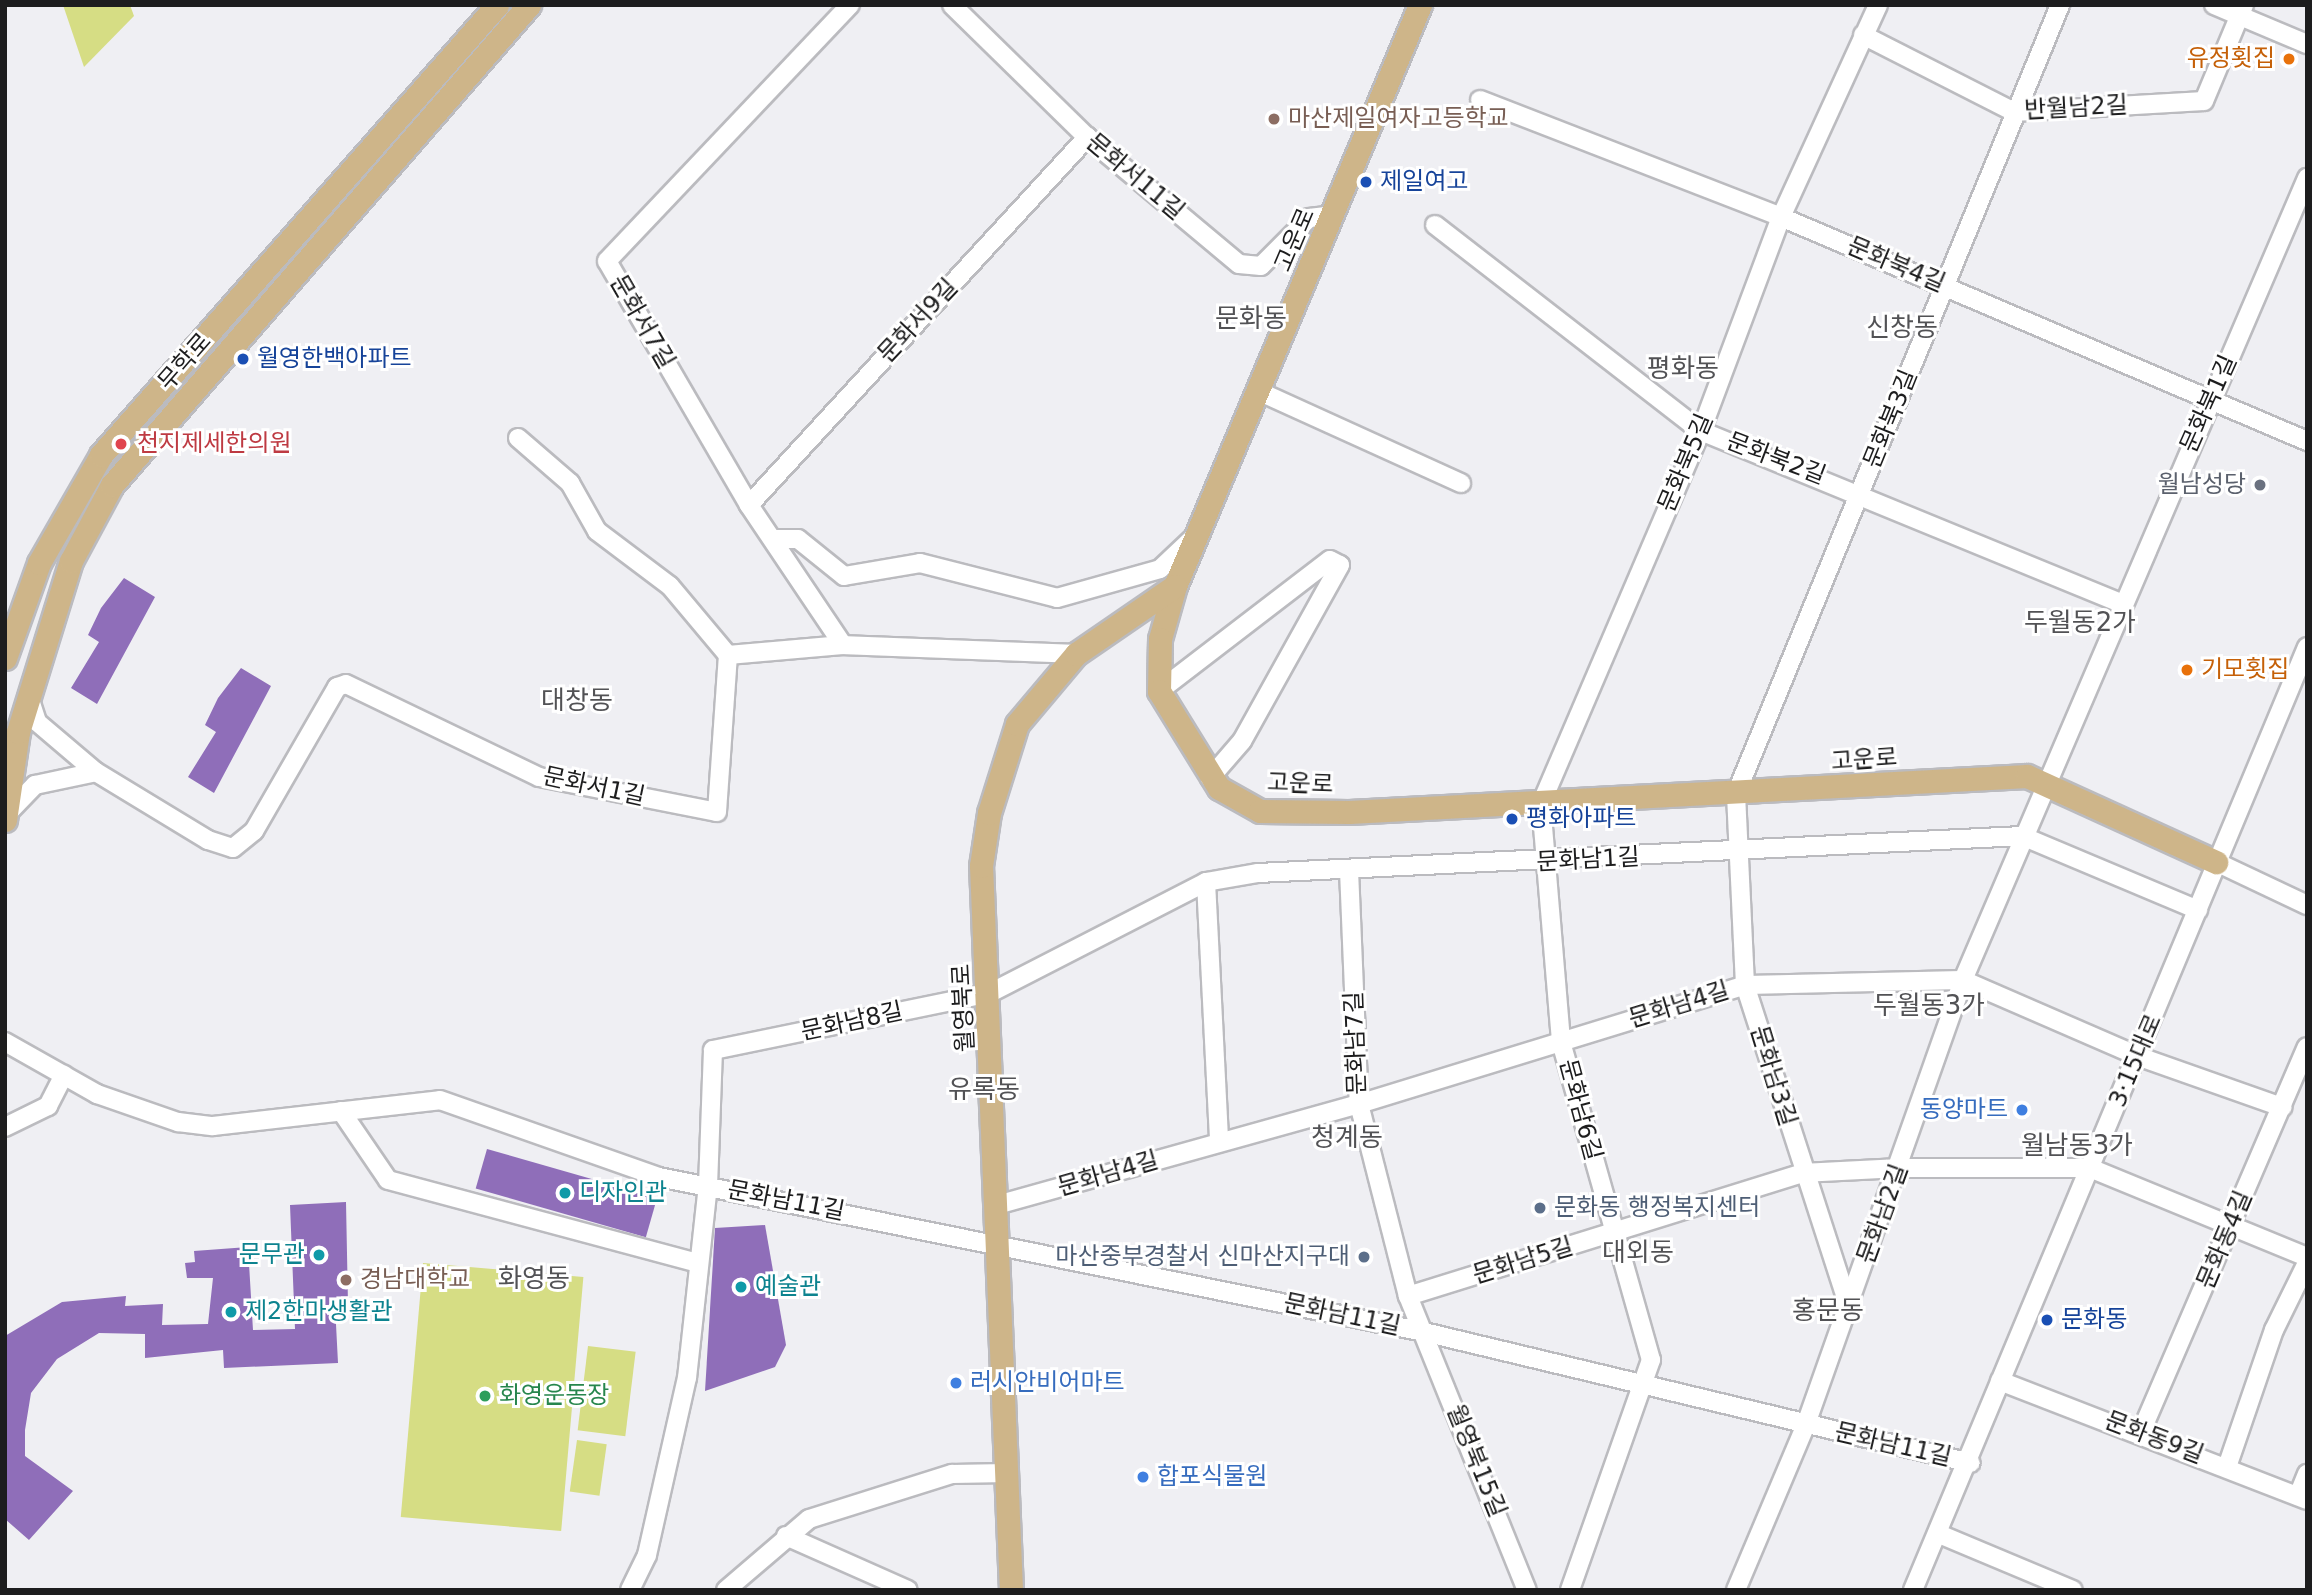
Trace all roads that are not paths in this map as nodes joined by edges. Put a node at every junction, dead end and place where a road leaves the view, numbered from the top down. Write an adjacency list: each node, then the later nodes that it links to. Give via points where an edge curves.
1 (497, 5): 36 (main road, 무학로, via 101,455 39,563)
2 (529, 5): 38 (main road, 무학로, via 112,485 71,561)
3 (850, 5): 27 (street, 문화서7길, via 607,261)
4 (952, 5): 14 (street, 문화서11길)
5 (1420, 5): 16 (main road, 고운로)
6 (1878, 5): 10 (street, 문화북5길)
7 (2060, 5): 13 (street, 문화북3길)
8 (2214, 5): 9 (street)
9 (2242, 11): 11 (street); 13 (street, 반월남2길, via 2204,101)
10 (1863, 35): 13 (street, 반월남2길); 17 (street, 문화북5길)
11 (2307, 44)
12 (1480, 100): 17 (street, 문화북4길)
13 (2014, 112): 19 (street, 문화북3길)
14 (1087, 137): 16 (street, 문화서11길, via 1239,264 1261,266 1309,218); 27 (street, 문화서9길)
15 (2307, 177): 21 (street, 문화북1길)
16 (1335, 215): 20 (main road, 고운로)
17 (1782, 217): 19 (street, 문화북4길); 22 (street, 문화북5길)
18 (1435, 225): 22 (street, 문화북2길)
19 (1946, 287): 21 (street, 문화북4길); 26 (street, 문화북3길)
20 (1258, 391): 25 (street); 28 (main road, 고운로)
21 (2211, 397): 24 (street, 문화북4길); 31 (street, 문화북1길)
22 (1701, 430): 26 (street, 문화북2길); 43 (street, 문화북5길)
23 (518, 438): 35 (street, via 570,483 597,531 670,586 709,639)
24 (2307, 440)
25 (1461, 483)
26 (1861, 491): 31 (street, 문화북2길); 42 (street, 문화북3길)
27 (749, 505): 29 (street, 문화서7길)
28 (1197, 534): 29 (street, via 1160,569 1057,598 920,563 844,576 798,539); 30 (main road, 고운로)
29 (774, 539): 32 (street, 문화서7길)
30 (1175, 586): 34 (main road, 월영북로); 37 (main road, 고운로, via 1160,639)
31 (2121, 603): 41 (street, 문화북1길)
32 (843, 645): 34 (street); 35 (street)
33 (2307, 647): 48 (street, 3·15대로)
34 (1076, 654): 55 (main road, 월영북로, via 1017,724 989,813 981,866)
35 (729, 655): 39 (street, 문화서1길, via 717,812 539,777 346,684 338,687 254,831 237,847 208,841)
36 (5, 658)
37 (1159, 691): 40 (main road, 고운로); 40 (street, via 1329,559 1340,565 1242,741)
38 (29, 697): 39 (street, 문화서1길, via 37,722); 44 (main road, 무학로)
39 (96, 772): 44 (street, via 35,785)
40 (1210, 778): 43 (main road, 고운로, via 1260,811)
41 (2043, 791): 42 (main road, 고운로, via 2027,776); 45 (street, 문화북1길); 48 (main road, 고운로)
42 (1736, 794): 43 (main road, 고운로); 46 (street, 문화남3길)
43 (1541, 804): 47 (street, 문화남6길)
44 (6, 818)
45 (2022, 836): 46 (street, 문화남1길); 52 (street, 문화남1길); 53 (street, 문화남2길)
46 (1739, 852): 47 (street, 문화남1길); 54 (street, 문화남3길)
47 (1546, 862): 49 (street, 문화남1길); 56 (street, 문화남6길)
48 (2216, 862): 51 (street); 52 (street, 3·15대로)
49 (1349, 870): 50 (street, 문화남1길); 62 (street, 문화남7길)
50 (1206, 882): 55 (street, 문화남1길); 66 (street)
51 (2307, 905)
52 (2198, 910): 60 (street, 3·15대로)
53 (1963, 981): 54 (street, 문화남4길); 60 (street, 문화남4길); 67 (street, 문화남2길)
54 (1745, 985): 56 (street, 문화남4길); 69 (street, 문화남3길)
55 (990, 993): 59 (street, 문화남8길); 71 (main road, 월영북로)
56 (1561, 1041): 62 (street, 문화남4길); 73 (street, 문화남6길)
57 (5, 1042): 61 (street, 문화남11길)
58 (2307, 1047): 63 (street, 문화동4길)
59 (713, 1050): 70 (street, 문화남11길)
60 (2140, 1057): 63 (street, 문화남4길); 68 (street, 3·15대로)
61 (64, 1075): 64 (street, 문화남11길, via 97,1094 178,1122 212,1126); 65 (street, via 48,1106)
62 (1359, 1104): 66 (street, 문화남4길); 78 (street, 문화남7길)
63 (2282, 1107): 72 (street, 문화동4길)
64 (341, 1111): 70 (street, 문화남11길, via 402,1100 471,1106 592,1157); 76 (street, via 388,1180)
65 (5, 1128)
66 (1219, 1142): 71 (street, 문화남4길)
67 (1900, 1168): 68 (street, 문화남5길); 69 (street, 문화남5길); 79 (street, 문화남2길)
68 (2090, 1168): 72 (street); 81 (street, 3·15대로)
69 (1802, 1173): 73 (street, 문화남5길); 79 (street, 문화남3길)
70 (708, 1186): 74 (street, 문화남11길); 76 (street)
71 (998, 1205): 74 (main road, 월영북로)
72 (2231, 1226): 75 (street); 84 (street, 문화동4길)
73 (1612, 1234): 78 (street, 문화남5길); 82 (street, 문화남6길, via 1651,1360)
74 (998, 1242): 80 (street, 문화남11길); 87 (main road, 월영북로)
75 (2307, 1257)
76 (698, 1263): 92 (street, via 687,1378 647,1555)
77 (2307, 1263): 86 (street, via 2274,1331)
78 (1408, 1296): 80 (street, 문화남7길)
79 (1849, 1307): 83 (street, 문화남2길)
80 (1424, 1332): 82 (street, 문화남11길); 96 (street, 월영북15길)
81 (2000, 1381): 84 (street, 문화동9길); 85 (street, 3·15대로)
82 (1645, 1388): 83 (street, 문화남11길); 97 (street, 문화남6길)
83 (1806, 1424): 85 (street, 문화남11길); 98 (street, 문화남2길)
84 (2141, 1432): 86 (street, 문화동9길)
85 (1971, 1462): 90 (street, 3·15대로)
86 (2227, 1467): 89 (street, 문화동9길)
87 (1007, 1473): 91 (street, via 952,1474 809,1519); 95 (main road, 월영북로)
88 (2307, 1474): 89 (street)
89 (2302, 1498)
90 (1939, 1534): 99 (street, 3·15대로); 100 (street)
91 (786, 1536): 93 (street); 94 (street)
92 (630, 1590)
93 (726, 1590)
94 (908, 1590)
95 (1011, 1590)
96 (1527, 1590)
97 (1570, 1590)
98 (1735, 1590)
99 (1913, 1590)
100 (2073, 1590)

